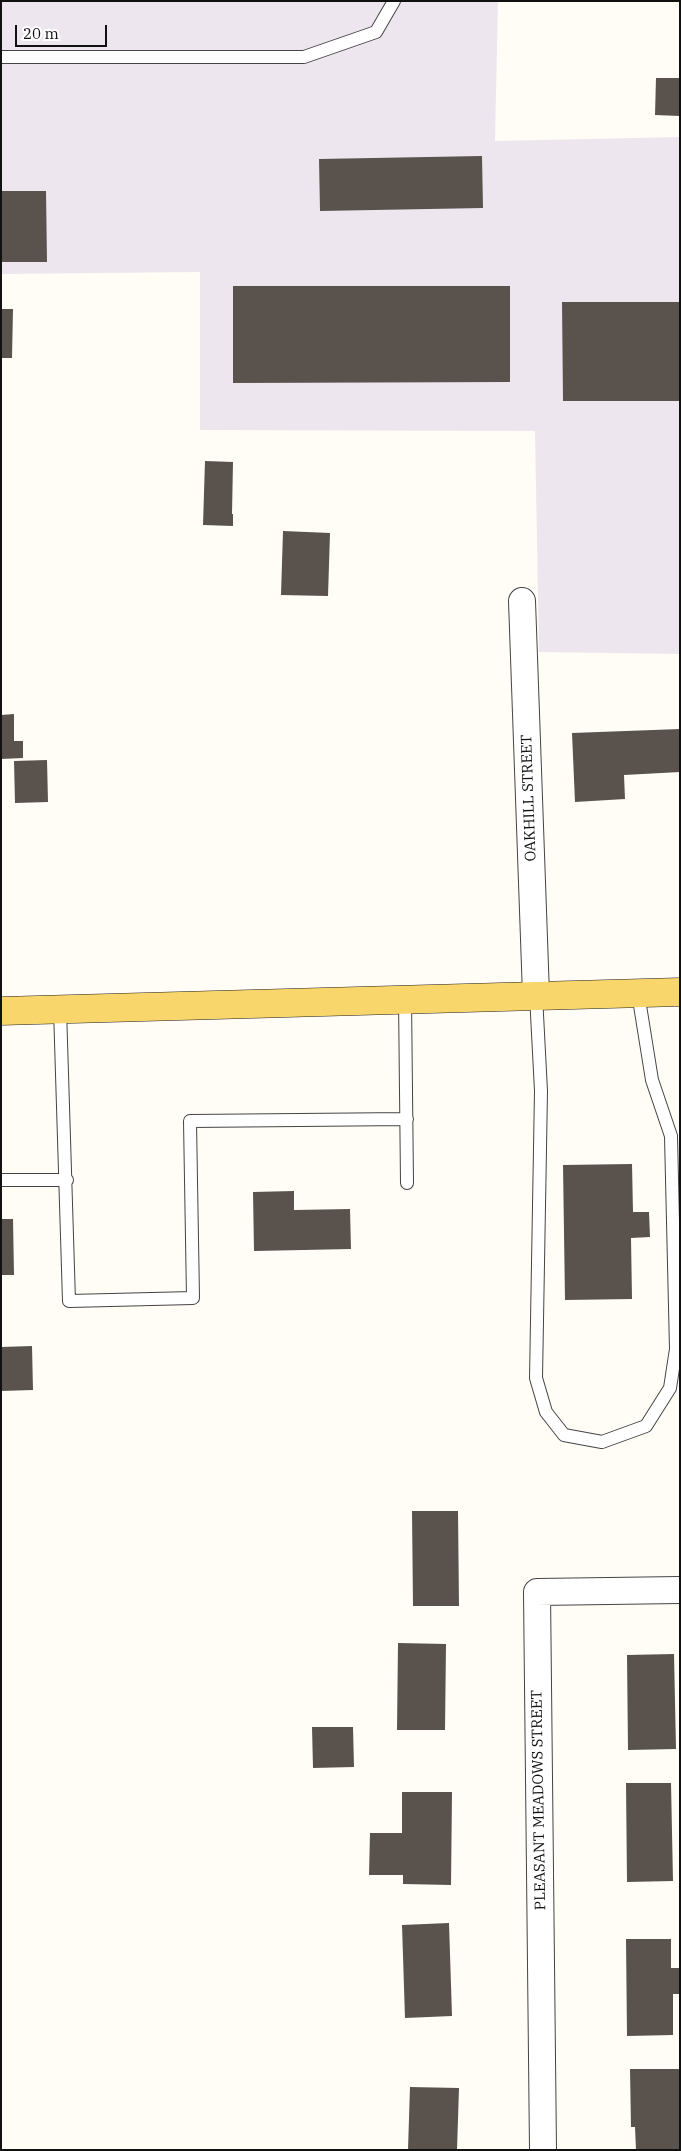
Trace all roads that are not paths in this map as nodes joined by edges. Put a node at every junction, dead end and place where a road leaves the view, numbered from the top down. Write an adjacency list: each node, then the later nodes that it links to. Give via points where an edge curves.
1 (394, 1): 2 (lane, via 376,32 304,57)
2 (1, 57)
3 (522, 601): 6 (street, OAKHILL STREET)
4 (680, 992): 5 (main road)
5 (638, 993): 6 (main road); 6 (lane, via 652,1080 671,1136 676,1349 670,1388 646,1426 602,1442 564,1435 546,1412 536,1378 541,1091)
6 (536, 995): 7 (main road)
7 (405, 999): 8 (main road); 10 (lane)
8 (60, 1009): 9 (main road); 12 (lane)
9 (1, 1011)
10 (407, 1119): 12 (lane, via 190,1121 193,1298 69,1301); 13 (lane)
11 (1, 1180): 12 (lane)
12 (67, 1180)
13 (407, 1183)
14 (680, 1590): 15 (street, PLEASANT MEADOWS STREET, via 537,1592)
15 (543, 2150)

